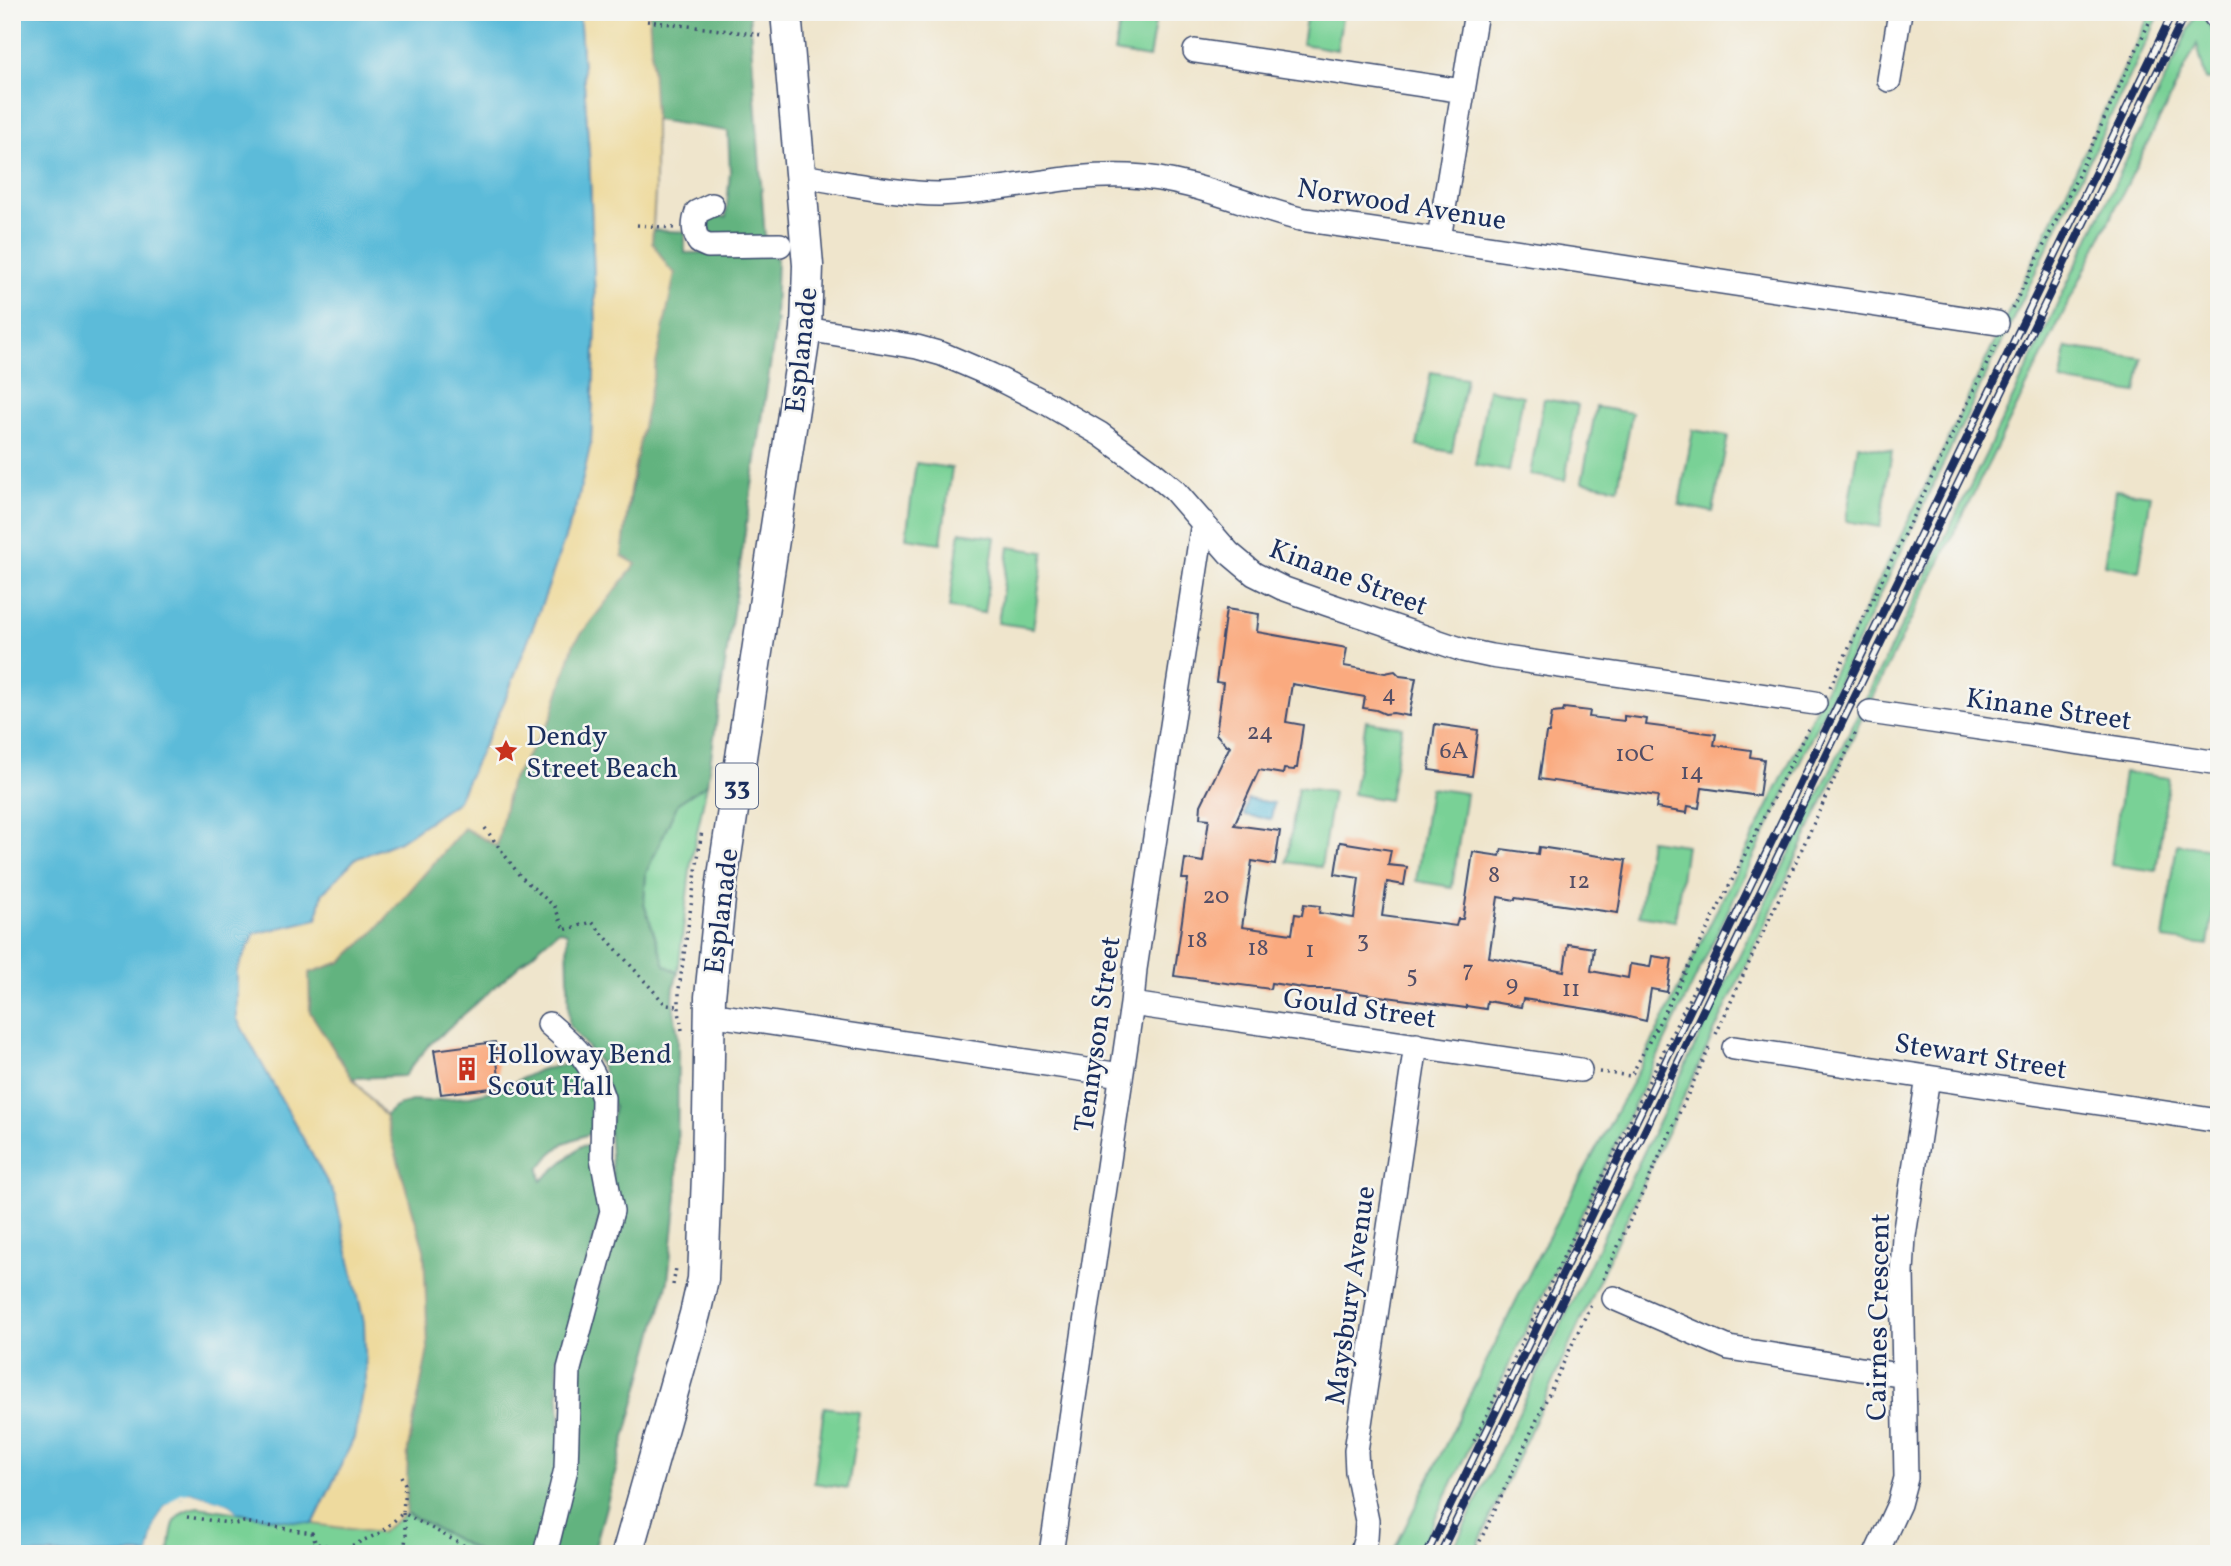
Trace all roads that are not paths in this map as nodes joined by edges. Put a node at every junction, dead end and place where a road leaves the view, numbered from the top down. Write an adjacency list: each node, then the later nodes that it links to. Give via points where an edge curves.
1 (786, 12): 7 (main road, Esplanade / 33)
2 (1476, 12): 6 (street)
3 (1900, 12): 5 (street)
4 (1195, 51): 6 (street)
5 (1889, 80)
6 (1463, 91): 9 (street)
7 (801, 176): 9 (street, Norwood Avenue, via 938,194 1079,177 1153,178 1199,186 1300,219); 12 (main road, Esplanade / 33, via 808,265)
8 (712, 205): 10 (street, via 697,212 694,229 699,242 708,246)
9 (1439, 239): 11 (street, Norwood Avenue)
10 (780, 245)
11 (2001, 326)
12 (806, 329): 13 (street, Kinane Street, via 942,354 1021,390 1100,434 1174,490); 18 (main road, Esplanade / 33, via 721,889)
13 (1203, 522): 14 (street, Kinane Street, via 1240,564 1282,588 1463,650); 17 (street, Tennyson Street)
14 (1819, 704)
15 (1865, 718): 16 (street, Kinane Street)
16 (2219, 764)
17 (1132, 1004): 20 (street, Gould Street); 23 (street, Tennyson Street)
18 (709, 1014): 23 (street); 29 (main road, Esplanade / 33, via 703,1279)
19 (549, 1024): 28 (street, via 589,1062 603,1098 602,1158 612,1211 569,1369 566,1469)
20 (1416, 1045): 22 (street, Gould Street); 31 (street, Maysbury Avenue, via 1356,1451 1367,1521)
21 (1734, 1048): 24 (street, Stewart Street)
22 (1580, 1070)
23 (1121, 1075): 30 (street, Tennyson Street)
24 (1928, 1077): 25 (street, Stewart Street); 27 (street, Cairnes Crescent, via 1904,1236)
25 (2219, 1121)
26 (1602, 1295): 27 (street, via 1729,1348)
27 (1905, 1376): 32 (street, Cairnes Crescent, via 1904,1489)
28 (545, 1554)
29 (627, 1554)
30 (1051, 1554)
31 (1361, 1554)
32 (1876, 1554)

